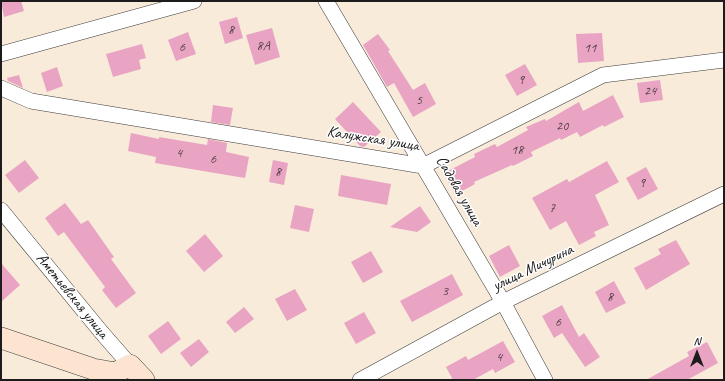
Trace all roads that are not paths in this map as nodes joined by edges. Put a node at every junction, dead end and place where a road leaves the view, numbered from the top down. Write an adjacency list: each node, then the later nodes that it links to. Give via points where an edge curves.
1 (194, 1): 3 (street)
2 (326, 1): 6 (street, Садовая улица)
3 (1, 54)
4 (724, 60): 6 (street, Калужская улица, via 603,75)
5 (1, 88): 6 (street, Калужская улица, via 31,101)
6 (423, 166): 9 (street, Садовая улица)
7 (724, 194): 9 (street, улица Мичурина)
8 (1, 210): 11 (street, Аметьевская улица)
9 (503, 302): 12 (street, улица Мичурина); 13 (street, Садовая улица)
10 (1, 338): 11 (street, via 93,369)
11 (137, 373)
12 (360, 380)
13 (545, 380)

